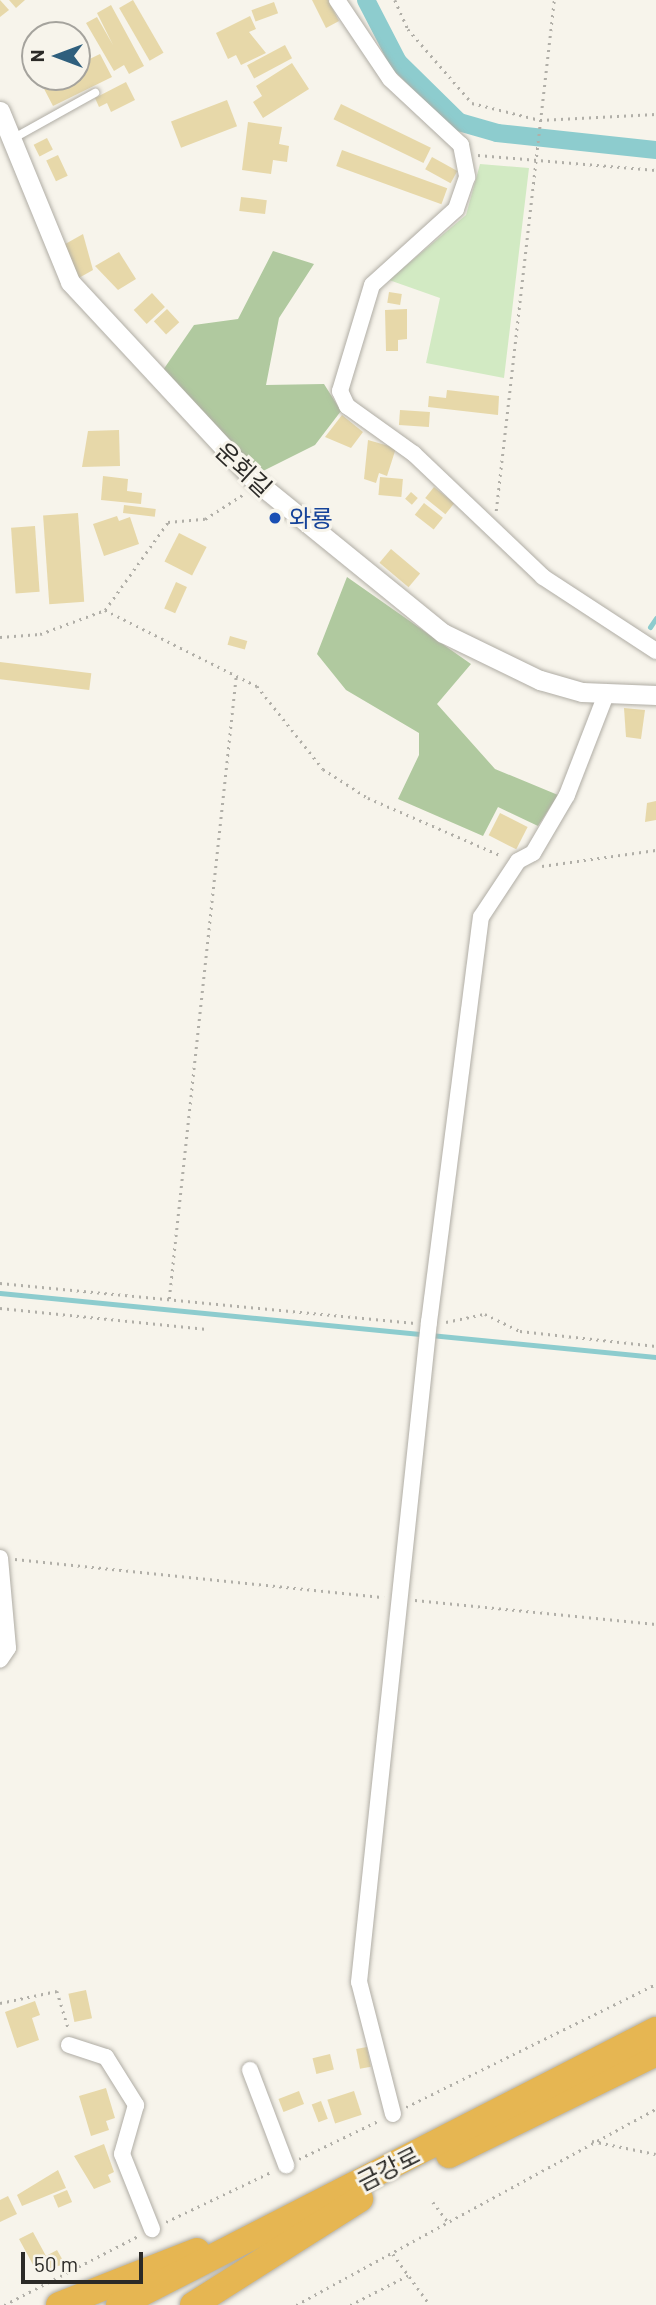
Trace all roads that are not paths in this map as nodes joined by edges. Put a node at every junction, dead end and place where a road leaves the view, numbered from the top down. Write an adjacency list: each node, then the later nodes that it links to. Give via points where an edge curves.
1 (337, 0): 5 (street, via 390,79 465,154 467,177 456,209 372,285 340,391 354,416 414,454 543,577)
2 (95, 93): 4 (lane)
3 (0, 111): 4 (street, 운회길)
4 (14, 138): 6 (street, 운회길, via 50,245 70,282 252,478 443,633 540,680)
5 (656, 651)
6 (607, 692): 7 (street, 운회길); 14 (street, via 566,795 533,853 518,861 481,917 428,1331 359,1982)
7 (656, 695)
8 (1, 1560): 9 (street, via 8,1648)
9 (0, 1660)
10 (656, 2030): 17 (highway, 금강로)
11 (69, 2045): 18 (street, via 106,2057 136,2105 122,2154)
12 (656, 2053): 16 (highway, 금강로)
13 (250, 2070): 15 (street)
14 (393, 2114)
15 (286, 2165)
16 (360, 2199): 21 (highway, 금강로); 22 (highway)
17 (269, 2228): 19 (highway, via 162,2262); 20 (highway, 금강로)
18 (152, 2229)
19 (59, 2305)
20 (119, 2305)
21 (154, 2305)
22 (193, 2305)

